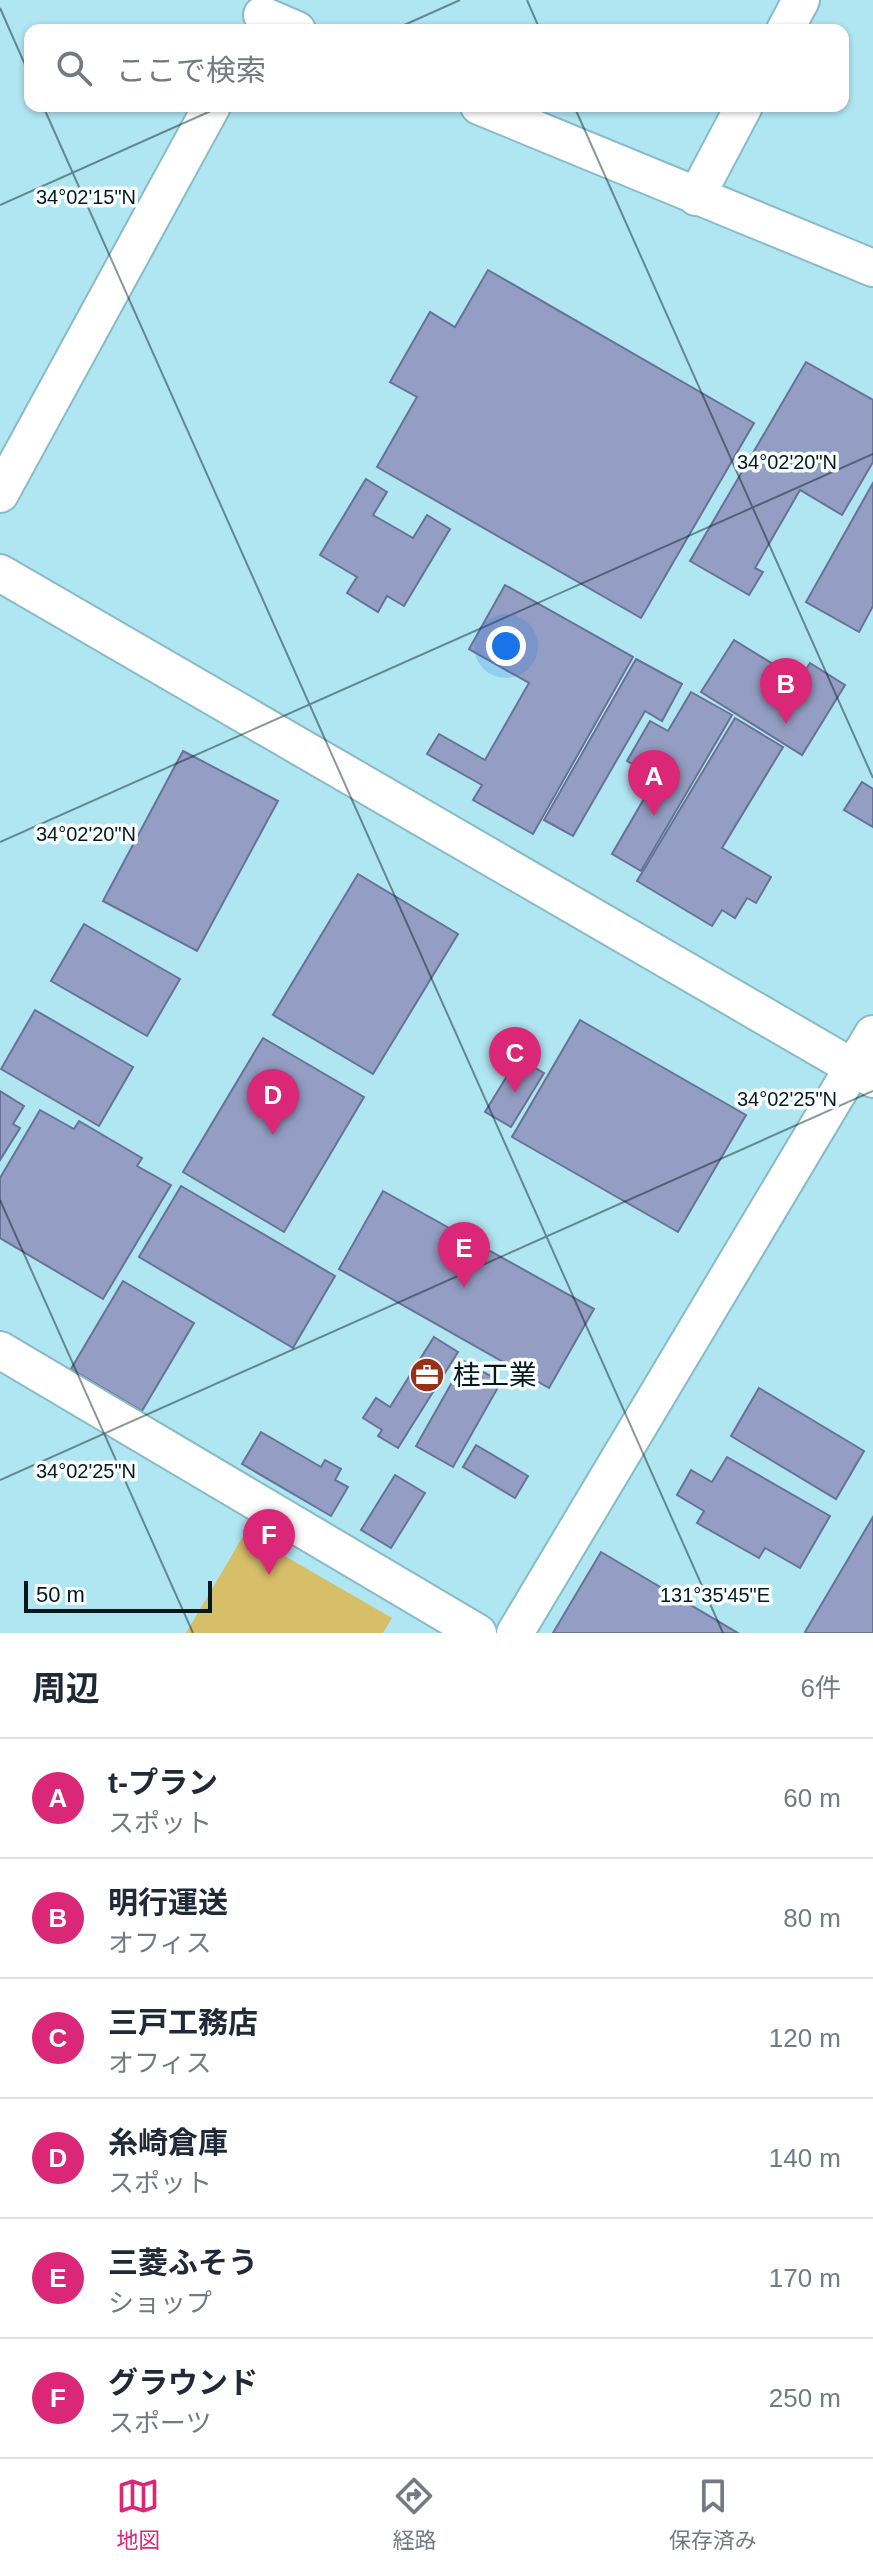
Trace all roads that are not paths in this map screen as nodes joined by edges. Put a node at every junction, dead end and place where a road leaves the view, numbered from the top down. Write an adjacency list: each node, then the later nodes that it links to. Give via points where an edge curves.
1 (801, 0): 4 (street)
2 (261, 15): 3 (street)
3 (283, 24)
4 (788, 24)
5 (209, 112): 10 (street)
6 (493, 112): 8 (street)
7 (741, 112): 8 (street)
8 (696, 197): 9 (street)
9 (873, 268)
10 (0, 494)
11 (0, 573): 13 (street)
12 (873, 1034): 13 (street)
13 (863, 1073): 16 (street)
14 (0, 1350): 15 (street)
15 (478, 1633)
16 (515, 1633)

